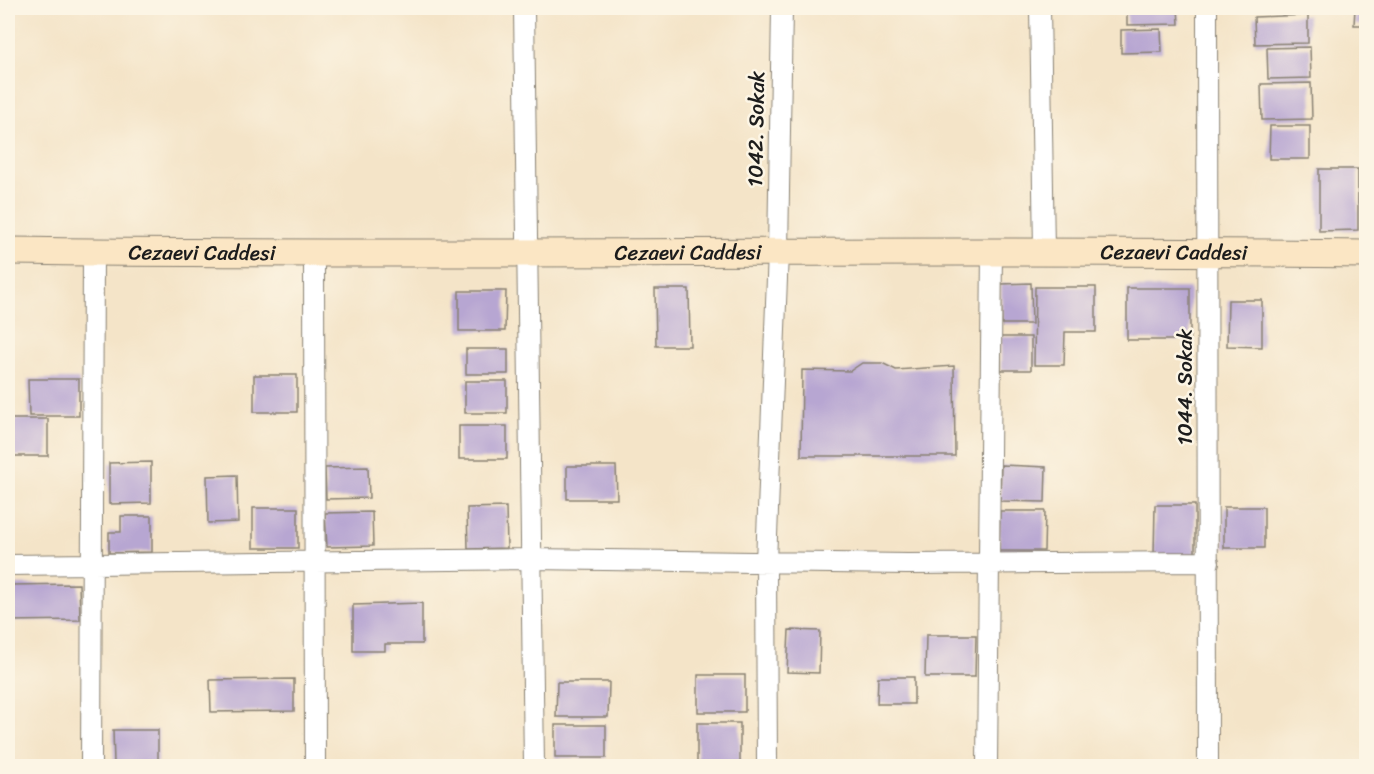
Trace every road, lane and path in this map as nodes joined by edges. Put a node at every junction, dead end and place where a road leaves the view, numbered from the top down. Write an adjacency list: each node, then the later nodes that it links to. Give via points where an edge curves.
1 (524, 8): 11 (street)
2 (782, 8): 9 (street, 1042. Sokak)
3 (1040, 8): 6 (street)
4 (1206, 8): 10 (street, 1044. Sokak)
5 (992, 250): 6 (street, Cezaevi Caddesi); 9 (street, Cezaevi Caddesi); 18 (street)
6 (1044, 250): 10 (street, Cezaevi Caddesi)
7 (8, 251): 8 (street, Cezaevi Caddesi)
8 (93, 252): 13 (street, Cezaevi Caddesi); 20 (street)
9 (778, 252): 11 (street, Cezaevi Caddesi); 16 (street, 1042. Sokak)
10 (1209, 252): 12 (street, Cezaevi Caddesi); 17 (street, 1044. Sokak)
11 (529, 254): 13 (street, Cezaevi Caddesi); 14 (street)
12 (1366, 254)
13 (314, 255): 15 (street)
14 (531, 559): 15 (street); 16 (street); 23 (street)
15 (314, 562): 20 (street); 22 (street)
16 (766, 562): 18 (street); 24 (street, 1042. Sokak)
17 (1209, 562): 18 (street); 26 (street, 1044. Sokak)
18 (989, 564): 25 (street)
19 (8, 565): 20 (street)
20 (92, 565): 21 (street)
21 (92, 766)
22 (315, 766)
23 (534, 766)
24 (767, 766)
25 (987, 766)
26 (1208, 766)

